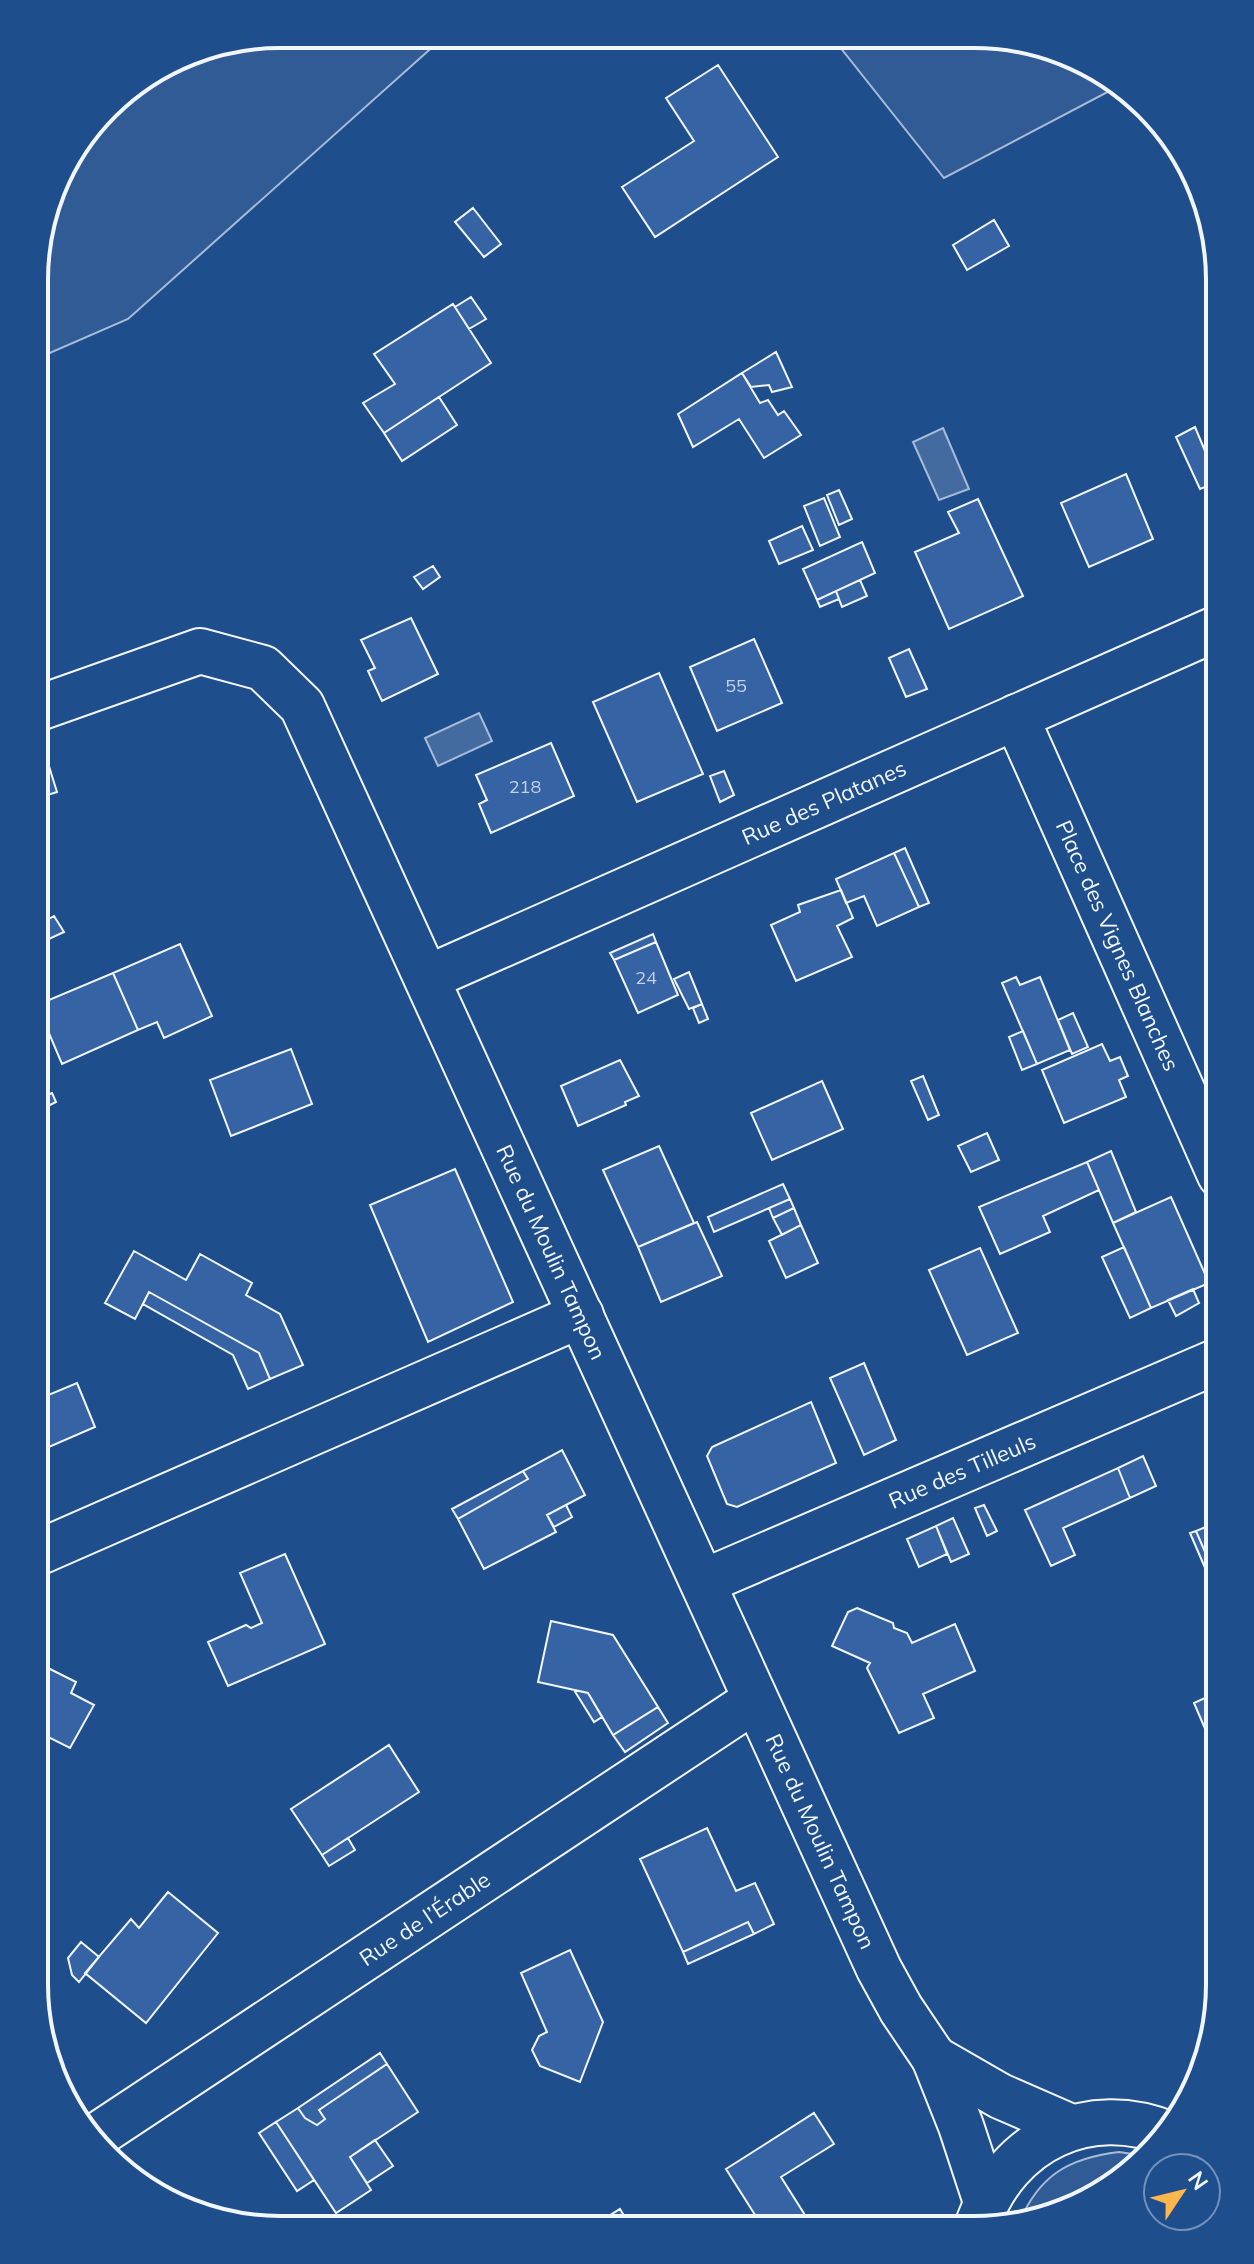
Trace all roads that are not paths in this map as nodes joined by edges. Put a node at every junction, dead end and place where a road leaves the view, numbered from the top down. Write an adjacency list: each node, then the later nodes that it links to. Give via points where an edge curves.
1 (1206, 633): 3 (street, Rue des Platanes)
2 (48, 705): 4 (street, Rue du Moulin Tampon, via 200,651 263,668 302,706)
3 (1016, 717): 4 (street, Rue des Platanes); 5 (street, Place des Vignes Blanches)
4 (427, 978): 6 (street, Rue du Moulin Tampon)
5 (1206, 1144)
6 (581, 1315): 8 (street); 9 (street, Rue du Moulin Tampon)
7 (1206, 1366): 9 (street, Rue des Tilleuls)
8 (48, 1548)
9 (703, 1582): 10 (street, Rue du Moulin Tampon)
10 (755, 1700): 11 (street, Rue du Moulin Tampon, via 879,1969); 14 (street, Rue de l’Érable)
11 (934, 2058): 12 (street, Rue du Moulin Tampon, via 1000,2096); 15 (street, Rue du Moulin Tampon, via 961,2126)
12 (1071, 2127): 13 (street, via 1109,2121); 15 (street, via 1036,2144 1007,2169)
13 (1155, 2128)
14 (102, 2132)
15 (981, 2216)

